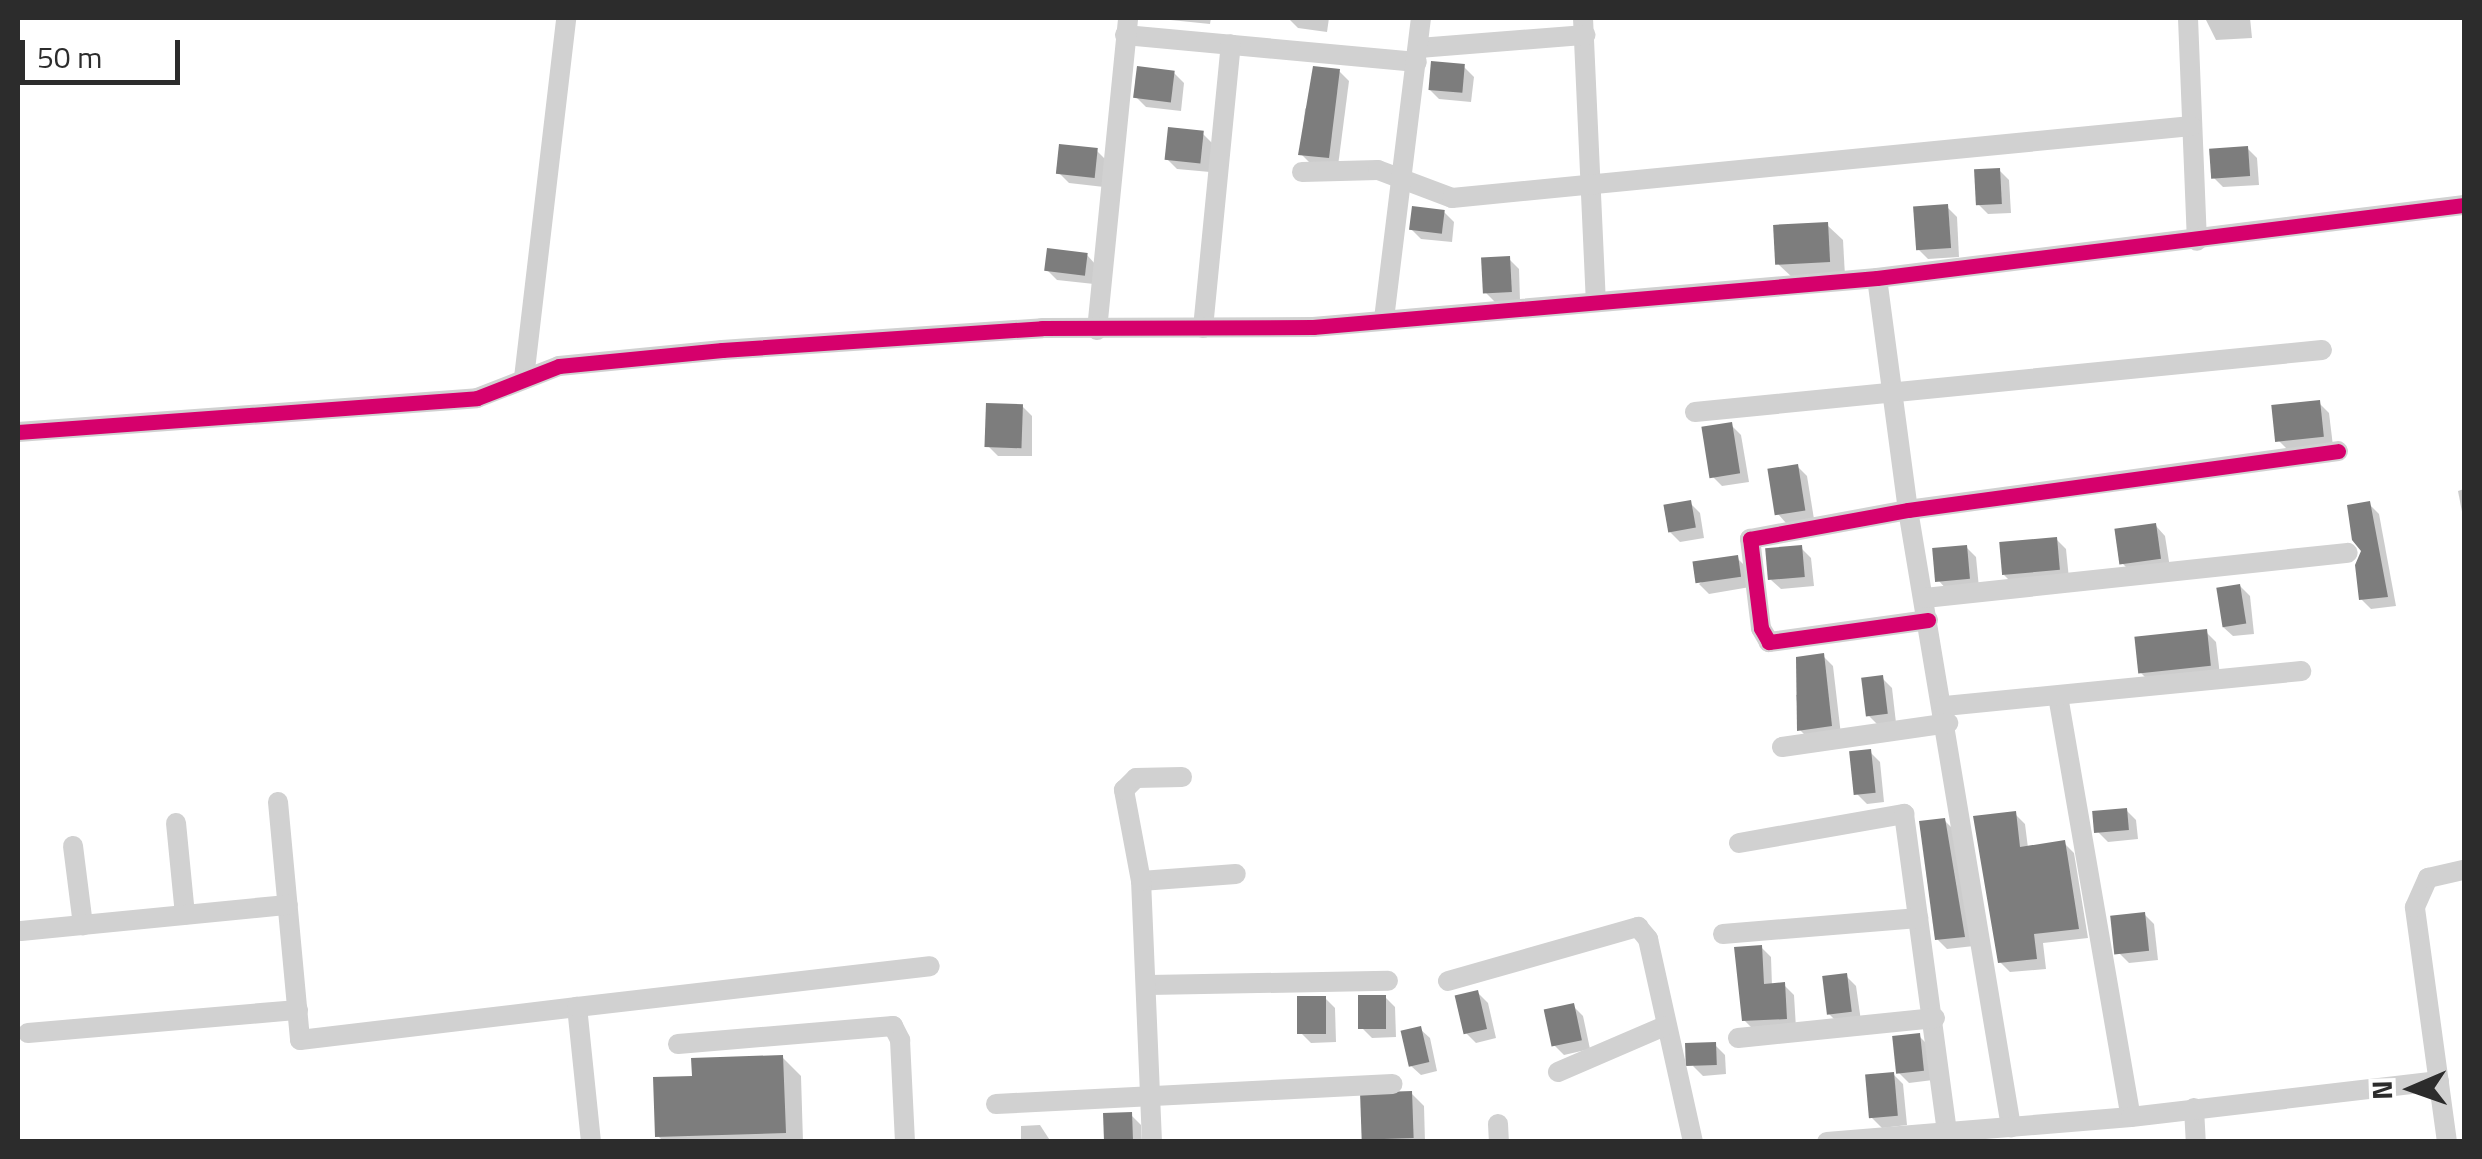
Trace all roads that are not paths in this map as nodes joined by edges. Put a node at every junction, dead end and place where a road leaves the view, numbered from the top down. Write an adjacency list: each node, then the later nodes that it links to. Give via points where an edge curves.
1 (566, 18): 20 (street)
2 (1421, 18): 7 (street)
3 (2188, 18): 8 (street)
4 (1126, 26): 6 (street); 18 (street)
5 (1584, 26): 7 (street); 11 (street)
6 (1231, 44): 7 (street); 17 (street)
7 (1418, 55): 10 (street)
8 (2192, 126): 11 (street); 13 (street)
9 (1302, 172): 10 (street, via 1378,170)
10 (1398, 179): 11 (street, via 1452,198); 16 (street)
11 (1586, 186): 15 (street)
12 (2464, 205): 13 (street)
13 (2197, 242): 14 (street)
14 (1877, 278): 15 (street); 21 (street)
15 (1596, 299): 16 (street)
16 (1384, 319): 17 (street)
17 (1203, 328): 18 (street)
18 (1097, 330): 20 (street, via 722,350 559,366)
19 (2322, 350): 21 (street)
20 (524, 378): 23 (street, via 477,398)
21 (1891, 392): 22 (street); 25 (street)
22 (1695, 412)
23 (18, 432)
24 (2338, 451): 25 (street)
25 (1908, 510): 27 (street); 28 (street, via 1754,534 1749,547 1761,628 1769,642)
26 (2348, 553): 27 (street)
27 (1925, 598): 28 (street)
28 (1928, 620): 31 (street)
29 (2301, 671): 30 (street)
30 (2058, 696): 31 (street); 64 (street)
31 (1947, 715): 32 (street); 65 (street)
32 (1782, 747)
33 (1182, 777): 40 (street, via 1127,782)
34 (278, 802): 41 (street)
35 (176, 823): 42 (street)
36 (1739, 843): 43 (street, via 1898,810 1906,822)
37 (73, 846): 44 (street)
38 (2464, 870): 59 (street, via 2428,878 2415,907)
39 (1236, 874): 40 (street)
40 (1141, 881): 50 (street)
41 (288, 905): 42 (street); 52 (street)
42 (185, 915): 44 (street)
43 (1918, 918): 46 (street); 53 (street)
44 (83, 925): 45 (street)
45 (20, 931)
46 (1722, 934)
47 (930, 966): 51 (street)
48 (1388, 981): 50 (street)
49 (1448, 981): 54 (street, via 1638,927 1648,939)
50 (1148, 985): 61 (street)
51 (578, 1007): 52 (street, via 300,1040); 67 (street)
52 (298, 1010): 55 (street)
53 (1935, 1018): 56 (street); 66 (street)
54 (1665, 1026): 58 (street); 70 (street)
55 (28, 1033)
56 (1738, 1038)
57 (678, 1044): 68 (street, via 892,1026 900,1040)
58 (1558, 1072)
59 (2439, 1081): 63 (street); 73 (street)
60 (1392, 1084): 61 (street)
61 (1150, 1096): 62 (street); 69 (street)
62 (996, 1104)
63 (2194, 1108): 64 (street); 72 (street)
64 (2131, 1117): 65 (street)
65 (2011, 1127): 66 (street)
66 (1946, 1133): 71 (street)
67 (591, 1142)
68 (906, 1142)
69 (1152, 1142)
70 (1693, 1142)
71 (1827, 1142)
72 (2196, 1142)
73 (2447, 1142)

